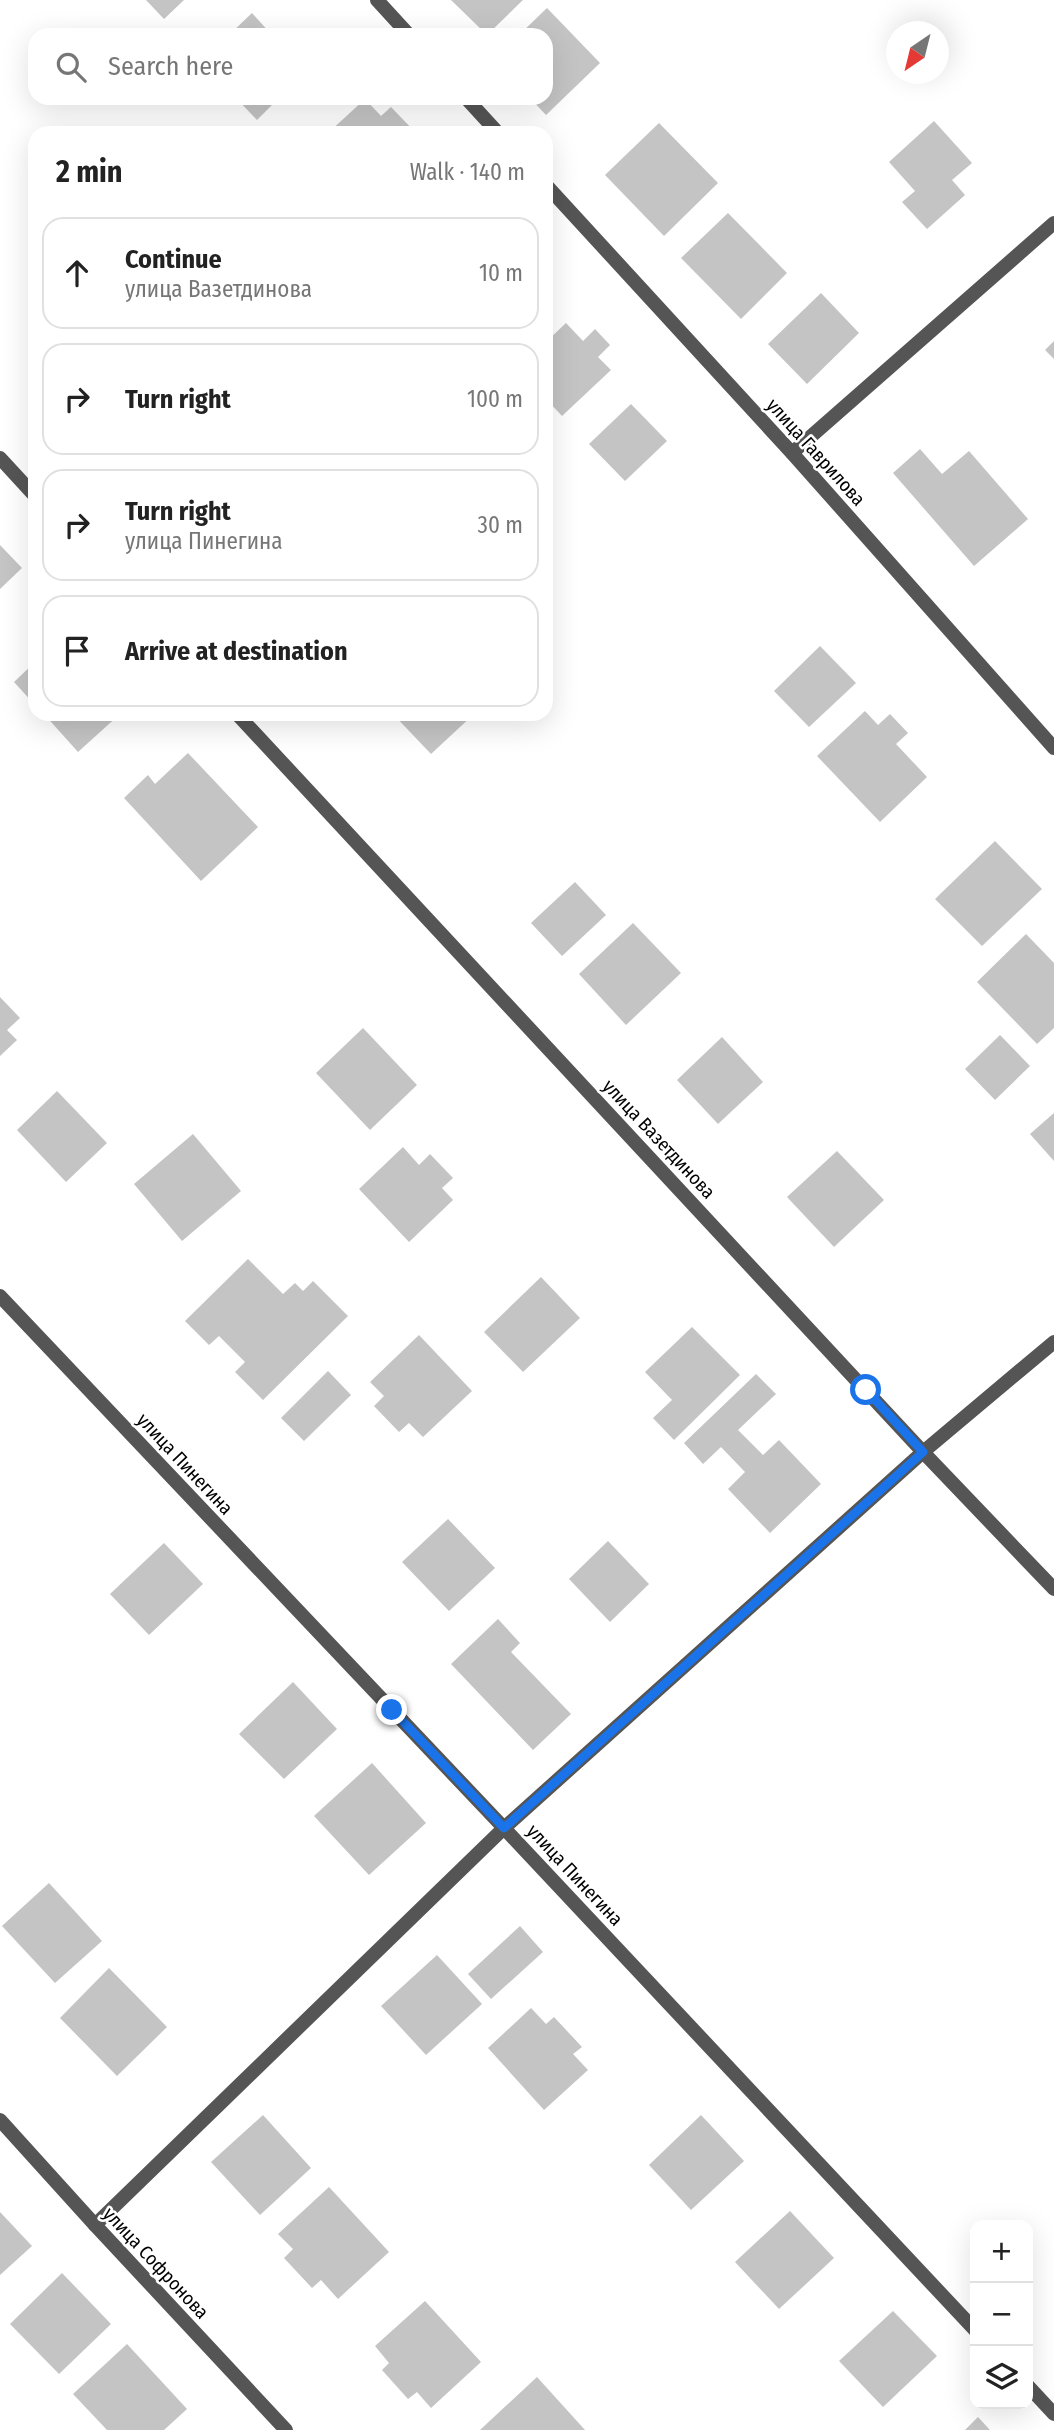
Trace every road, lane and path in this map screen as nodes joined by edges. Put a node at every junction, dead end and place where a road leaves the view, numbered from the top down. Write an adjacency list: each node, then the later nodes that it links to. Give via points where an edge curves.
1 (377, 0): 2 (street)
2 (403, 28)
3 (472, 105): 4 (street)
4 (492, 126)
5 (553, 193): 7 (street, улица Гаврилова)
6 (1054, 223): 7 (street)
7 (792, 453): 11 (street, улица Гаврилова)
8 (0, 458): 9 (street)
9 (28, 488)
10 (244, 721): 14 (street, улица Вазетдинова)
11 (1054, 748)
12 (0, 1296): 16 (street, улица Пинегина)
13 (1054, 1342): 14 (street)
14 (923, 1452): 15 (street, улица Вазетдинова); 16 (street)
15 (1054, 1589)
16 (504, 1828): 18 (street); 19 (street, улица Пинегина)
17 (0, 2120): 18 (street, улица Софронова)
18 (95, 2225): 22 (street, улица Софронова)
19 (970, 2325)
20 (1033, 2391): 21 (street)
21 (1054, 2414)
22 (286, 2430)

